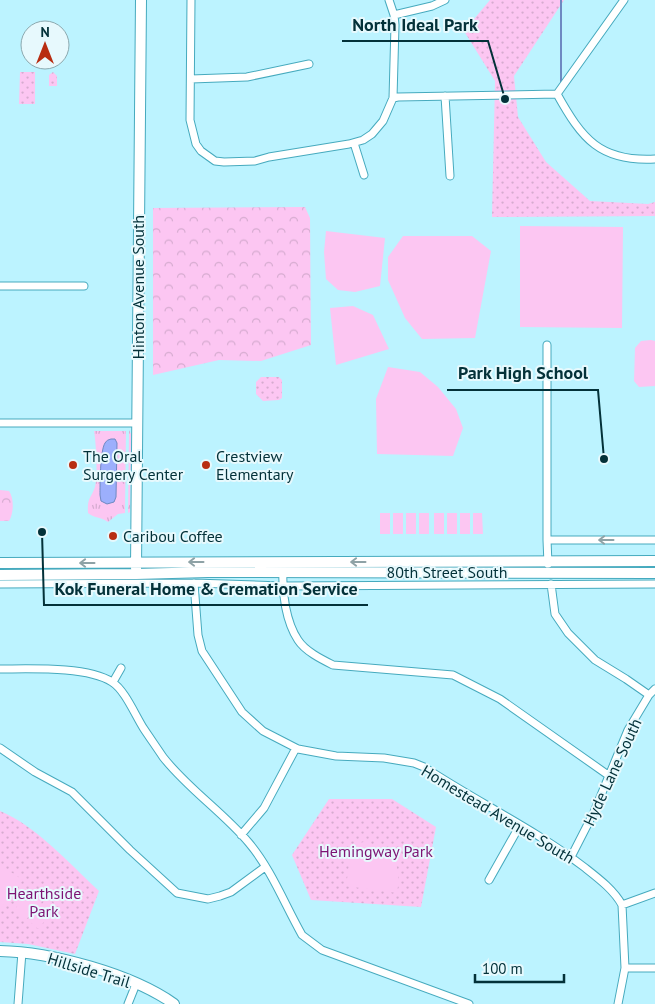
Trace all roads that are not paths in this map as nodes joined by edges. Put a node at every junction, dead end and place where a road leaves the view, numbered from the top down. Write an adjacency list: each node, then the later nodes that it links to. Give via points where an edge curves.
1 (141, 0): 20 (main road, Hinton Avenue South)
2 (191, 0): 8 (street)
3 (389, 0): 6 (street)
4 (444, 0): 6 (street)
5 (624, 0): 9 (street)
6 (394, 15): 11 (street)
7 (309, 64): 8 (street, via 247,77)
8 (191, 79): 12 (street, via 190,120 196,144 215,161 256,161)
9 (557, 94): 10 (street); 13 (street, via 568,115 589,141 607,153)
10 (445, 96): 11 (street); 15 (street)
11 (392, 98): 12 (street, via 383,121 372,134)
12 (354, 142): 14 (street)
13 (655, 159)
14 (364, 174)
15 (450, 176)
16 (0, 286): 17 (street)
17 (84, 286)
18 (547, 345): 21 (street)
19 (0, 423): 20 (street)
20 (137, 423): 26 (main road, Hinton Avenue South)
21 (547, 540): 22 (street, one-way to 21); 24 (street)
22 (655, 540)
23 (655, 561): 24 (main road, 80th Street South)
24 (547, 562): 26 (main road, 80th Street South, one-way to 26); 28 (street)
25 (0, 563): 26 (main road, 80th Street South, one-way to 25)
26 (136, 563): 30 (main road, Hinton Avenue South)
27 (282, 572): 28 (main road, 80th Street South); 30 (main road, 80th Street South); 36 (street)
28 (554, 572): 29 (main road, 80th Street South)
29 (655, 572)
30 (136, 574): 31 (main road, 80th Street South)
31 (0, 575)
32 (194, 583): 33 (street, 80th Street South); 36 (street, 80th Street South); 42 (street, Homestead Avenue South, via 198,635 202,651 212,668 242,712 263,731)
33 (0, 584)
34 (551, 584): 35 (street, 80th Street South); 36 (street, 80th Street South); 40 (street, via 555,614 568,633 595,660)
35 (655, 584)
36 (282, 586): 43 (street, via 298,640 320,659 332,665 453,675 500,700)
37 (121, 668): 39 (street)
38 (0, 669): 39 (street, via 93,674)
39 (113, 682): 45 (street, via 165,758)
40 (652, 692): 43 (street, Hyde Lane South, via 628,730)
41 (0, 748): 47 (street, via 72,792 177,893 208,899 220,896 231,892)
42 (296, 748): 44 (street, Homestead Avenue South, via 336,756 414,763); 45 (street, via 264,808)
43 (608, 775): 46 (street, Hyde Lane South)
44 (520, 825): 46 (street, Homestead Avenue South); 48 (street)
45 (241, 835): 47 (street)
46 (571, 857): 50 (street, Homestead Avenue South, via 611,890)
47 (265, 867): 59 (street, via 302,935 310,942 322,950)
48 (489, 880)
49 (655, 893): 50 (street)
50 (622, 905): 53 (street)
51 (0, 951): 52 (main road, Hillside Trail)
52 (22, 952): 55 (main road, Hillside Trail, via 62,958); 56 (street)
53 (625, 968): 54 (street); 60 (street)
54 (655, 968)
55 (136, 984): 57 (street); 58 (main road, Hillside Trail)
56 (18, 1004)
57 (128, 1004)
58 (174, 1004)
59 (468, 1004)
60 (618, 1004)

